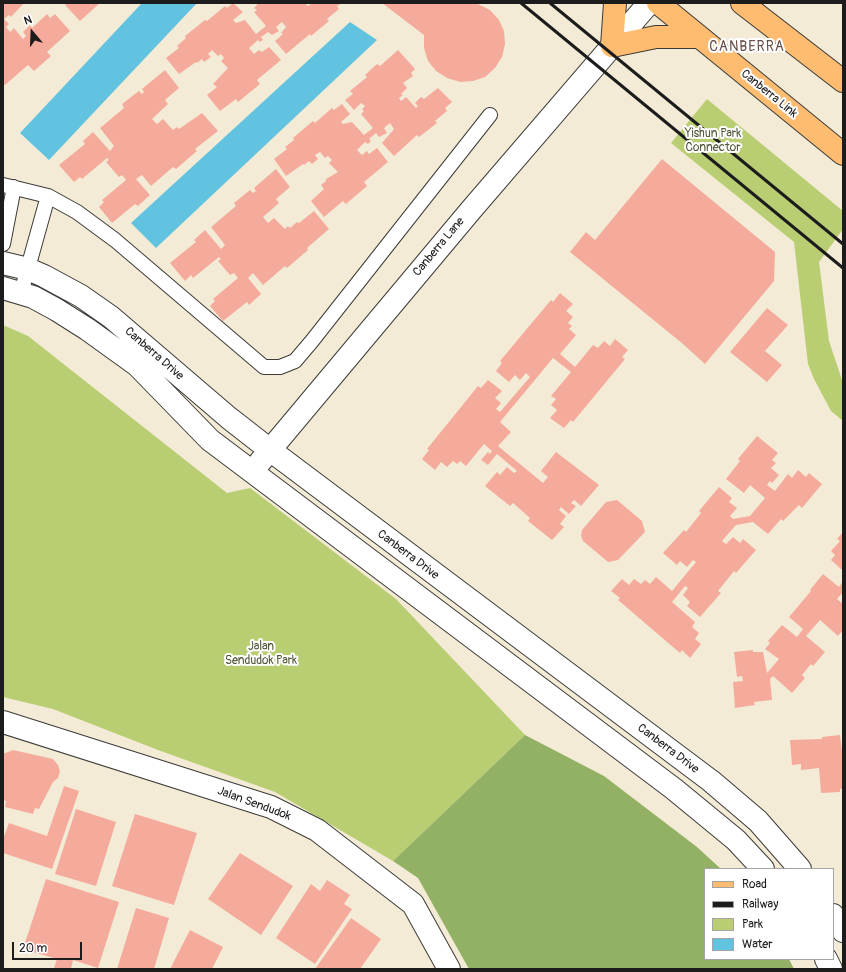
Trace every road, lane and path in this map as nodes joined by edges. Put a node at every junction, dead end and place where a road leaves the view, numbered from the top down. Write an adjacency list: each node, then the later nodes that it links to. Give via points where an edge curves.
1 (615, 3): 6 (main road)
2 (649, 3): 6 (street)
3 (658, 3): 5 (main road, Canberra Link)
4 (742, 3): 7 (main road)
5 (698, 37): 6 (main road, via 656,37); 9 (main road, Canberra Link)
6 (612, 46): 16 (street, Canberra Lane)
7 (843, 81)
8 (490, 115): 11 (lane, via 312,342 295,361 280,366 264,367 115,240 77,212)
9 (843, 154)
10 (9, 186): 11 (lane); 12 (lane)
11 (48, 196): 14 (lane)
12 (3, 244)
13 (3, 263): 14 (street, Canberra Drive)
14 (28, 269): 15 (lane); 16 (street, Canberra Drive, via 81,296 110,317)
15 (12, 290): 17 (street, Canberra Drive, via 33,297 57,310 137,365 210,440)
16 (270, 450): 17 (street); 20 (street, Canberra Drive, via 711,781 758,820)
17 (252, 472): 19 (street, Canberra Drive, via 674,789 736,840)
18 (3, 722): 24 (street, Jalan Sendudok, via 271,808 317,830 413,904)
19 (762, 868)
20 (799, 868)
21 (834, 917): 22 (street)
22 (843, 931)
23 (826, 960): 25 (street)
24 (449, 969)
25 (831, 969)

